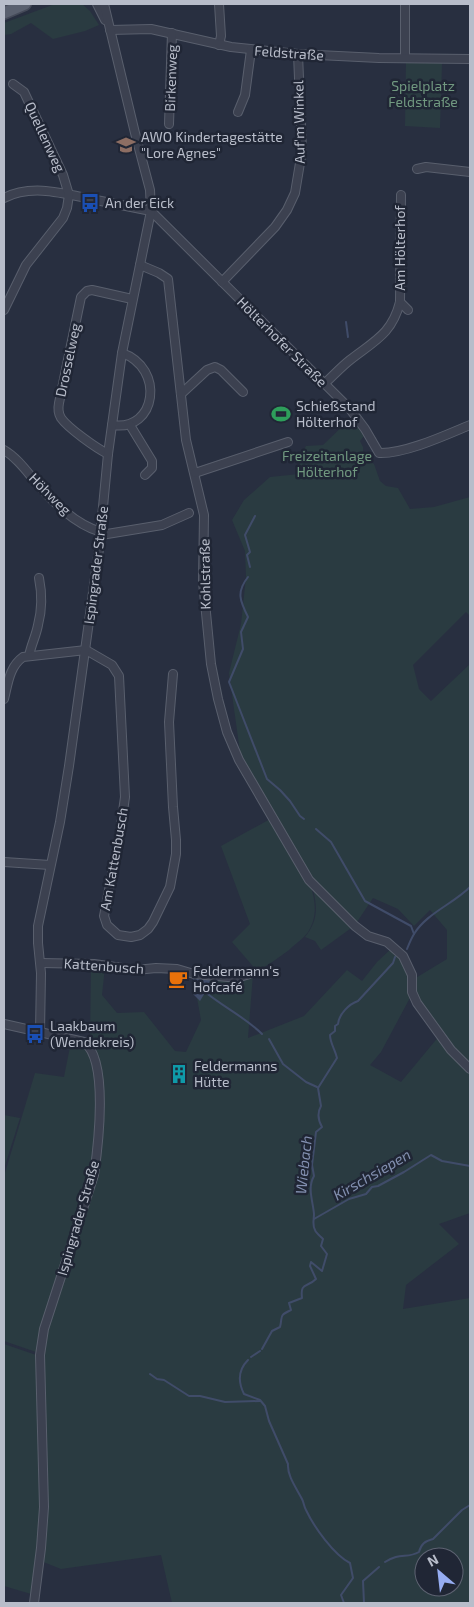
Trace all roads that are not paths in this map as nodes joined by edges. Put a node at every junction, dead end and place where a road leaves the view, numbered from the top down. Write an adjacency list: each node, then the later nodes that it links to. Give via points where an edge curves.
1 (25, 4): 5 (main road)
2 (99, 4): 6 (street, Ispingrader Straße)
3 (219, 4): 8 (street)
4 (405, 4): 11 (street)
5 (4, 13)
6 (109, 27): 7 (street, Feldstraße); 21 (street, Ispingrader Straße, via 150,190)
7 (172, 33): 8 (street, Feldstraße); 15 (street, Birkenweg)
8 (219, 44): 9 (street, Feldstraße)
9 (250, 50): 10 (street, Feldstraße); 14 (street, via 245,95)
10 (298, 54): 11 (street, Feldstraße); 23 (street, Auf'm Winkel, via 302,151 295,193 275,227)
11 (405, 58): 12 (street, Feldstraße)
12 (470, 59)
13 (13, 84): 18 (street, Quellenweg, via 24,92 63,175)
14 (238, 112)
15 (170, 124)
16 (417, 169): 17 (street, via 426,167)
17 (470, 172)
18 (69, 195): 20 (street, via 37,190 14,193); 21 (street); 26 (street, via 63,218 26,265)
19 (400, 195): 25 (street, Am Hölterhof)
20 (4, 198)
21 (152, 211): 22 (street, Ispingrader Straße); 23 (street, Hölterhofer Straße)
22 (140, 265): 24 (street, Ispingrader Straße); 31 (street, Kohlstraße, via 168,279)
23 (222, 282): 29 (street, Hölterhofer Straße)
24 (132, 299): 28 (street, Ispingrader Straße); 37 (street, Drosselweg, via 92,290 81,297 59,402 62,419)
25 (400, 302): 27 (street, Am Hölterhof); 29 (street, Am Hölterhof, via 382,337)
26 (4, 310)
27 (408, 310)
28 (122, 353): 32 (street, Ispingrader Straße); 33 (street, via 134,358 142,367 150,387 147,407)
29 (324, 384): 34 (street, Hölterhofer Straße, via 356,415 379,453 405,449)
30 (243, 392): 31 (street, via 215,367)
31 (181, 394): 38 (street, Kohlstraße, via 186,440)
32 (112, 425): 33 (street); 37 (street, Ispingrader Straße)
33 (130, 425): 39 (street, via 152,461 152,468)
34 (470, 425)
35 (288, 442): 38 (street)
36 (4, 450): 41 (street, Höhweg, via 66,512)
37 (108, 454): 41 (street, Ispingrader Straße)
38 (195, 473): 53 (street, Kohlstraße, via 204,515 203,582 210,657 227,732 239,760 309,880 364,933 386,942 399,952 409,966 412,992 417,1003 451,1050)
39 (145, 474)
40 (189, 513): 41 (street, via 162,526)
41 (101, 533): 43 (street, Ispingrader Straße)
42 (39, 578): 44 (street, via 38,626)
43 (86, 650): 44 (street); 45 (street, Am Kattenbusch, via 112,665 119,676 125,797 104,916 109,928 122,936 136,936 148,929 170,887 176,854 169,722); 48 (street, Ispingrader Straße, via 63,804)
44 (29, 656): 46 (street, via 16,662)
45 (173, 674)
46 (4, 699)
47 (4, 862): 48 (street)
48 (50, 865): 49 (street, Ispingrader Straße, via 38,926)
49 (40, 963): 50 (street, Kattenbusch, via 94,964 136,970 178,969 228,977); 52 (street, Ispingrader Straße)
50 (256, 972)
51 (4, 1024): 52 (street)
52 (40, 1032): 54 (street, Ispingrader Straße, via 89,1046 97,1066 100,1097 94,1175 42,1337 40,1403 44,1488)
53 (470, 1069)
54 (34, 1603)

